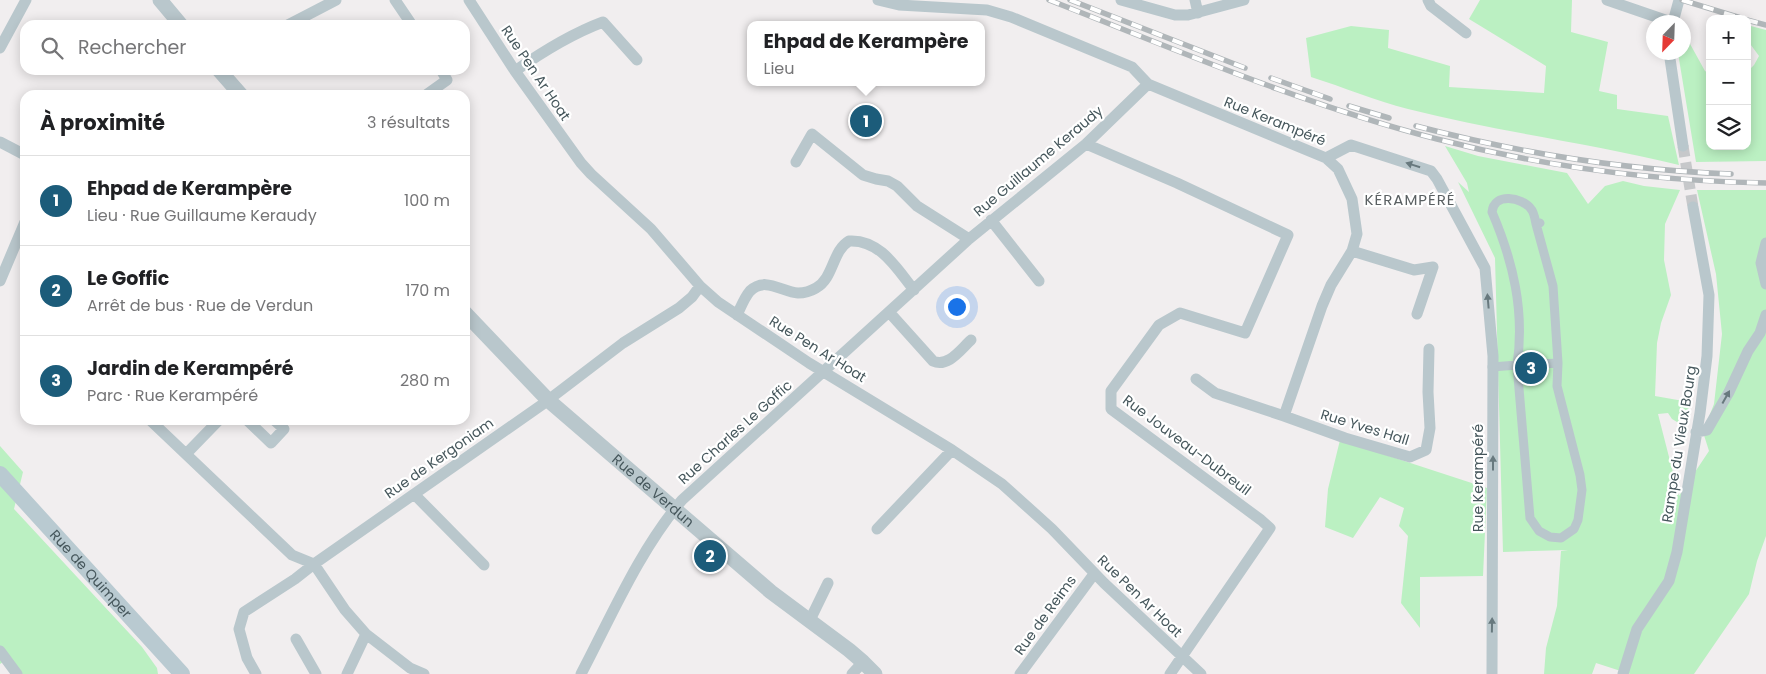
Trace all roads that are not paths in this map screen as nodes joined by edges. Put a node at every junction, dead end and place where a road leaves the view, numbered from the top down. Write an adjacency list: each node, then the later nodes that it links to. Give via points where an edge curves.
1 (26, 0): 20 (street)
2 (160, 0): 16 (street)
3 (336, 0): 17 (street)
4 (395, 0): 18 (street)
5 (469, 0): 23 (street, Rue Pen Ar Hoat)
6 (878, 0): 26 (street, Rue Kerampéré, via 899,5 987,10 1011,17 1132,68)
7 (1121, 0): 13 (street, via 1175,15)
8 (1195, 0): 13 (street)
9 (1244, 0): 13 (street)
10 (1428, 0): 19 (street, via 1431,6)
11 (1607, 0): 14 (street)
12 (1679, 0): 15 (street)
13 (1198, 13)
14 (1651, 15)
15 (1674, 15)
16 (177, 20)
17 (298, 20)
18 (409, 20)
19 (1466, 33)
20 (0, 48)
21 (637, 60): 23 (street, via 603,22 582,30)
22 (1670, 60): 31 (street)
23 (515, 71): 44 (street, Rue Pen Ar Hoat, via 581,163 651,229)
24 (223, 75): 27 (street)
25 (444, 75): 28 (street, via 447,80)
26 (1148, 84): 30 (street, Rue Guillaume Keraudy); 33 (street, Rue Kerampéré)
27 (237, 90)
28 (433, 90)
29 (0, 142): 32 (street)
30 (1086, 144): 36 (street, Rue Guillaume Keraudy); 79 (street, Rue Jouveau-Dubreuil, via 1288,235 1245,333 1180,313 1159,326 1111,391 1111,409 1270,528)
31 (1683, 146)
32 (20, 152)
33 (1326, 158): 40 (street, via 1338,169 1352,199 1357,234); 55 (street, Rue Kerampéré, one-way to 33, via 1485,268 1431,171 1351,145)
34 (796, 162): 38 (street, via 812,134 864,175 898,186 917,206)
35 (1693, 207): 64 (street, Rampe du Vieux Bourg, via 1709,295 1708,356)
36 (991, 220): 38 (street, Rue Guillaume Keraudy); 41 (street)
37 (20, 234): 42 (street)
38 (970, 239): 45 (street, Rue Guillaume Keraudy)
39 (1766, 243): 43 (street, via 1761,263)
40 (1352, 251): 47 (street, via 1414,270 1433,267); 59 (street, via 1322,306)
41 (1039, 280)
42 (0, 281)
43 (1766, 284)
44 (700, 286): 48 (street, Rue Pen Ar Hoat); 58 (street, Rue de Kergoniam, via 679,308 623,343)
45 (914, 290): 46 (street, Rue Guillaume Keraudy); 48 (street, via 882,252 861,242 849,241 841,248 824,282 816,288 798,293 773,285 758,286 748,295)
46 (889, 312): 51 (street, via 937,363 948,360); 56 (street, Rue Guillaume Keraudy)
47 (1417, 314)
48 (737, 315): 56 (street, Rue Pen Ar Hoat)
49 (1766, 315): 64 (street, one-way to 49, via 1707,430 1760,333)
50 (470, 318): 58 (street, Rue de Verdun)
51 (971, 340)
52 (1429, 349): 59 (street, Rue Yves Hall, via 1430,428 1426,450 1410,457)
53 (1558, 363): 54 (street); 54 (street, via 1553,286 1538,223 1532,210 1523,202 1504,198 1496,202 1492,212 1513,274 1519,307 1521,340); 54 (street, via 1557,386 1582,490 1578,520 1574,529 1561,538 1539,531 1530,518)
54 (1517, 365): 55 (street)
55 (1492, 366): 93 (street, Rue Kerampéré, one-way to 55)
56 (824, 372): 65 (street, Rue Pen Ar Hoat); 69 (street, Rue Charles Le Goffic)
57 (1196, 379): 59 (street, Rue Yves Hall, via 1215,393)
58 (548, 400): 68 (street, Rue de Kergoniam); 69 (street, Rue de Verdun)
59 (1284, 416)
60 (156, 425): 66 (street)
61 (214, 425): 66 (street)
62 (252, 425): 63 (street, via 271,442 284,429)
63 (280, 425)
64 (1696, 432): 94 (street, Rampe du Vieux Bourg, via 1677,552 1669,581 1637,629)
65 (952, 450): 70 (street); 73 (street, Rue Pen Ar Hoat, via 1019,498)
66 (187, 453): 71 (street, via 292,555)
67 (0, 474): 82 (main road, Rue de Quimper)
68 (414, 494): 71 (street, Rue de Kergoniam); 72 (street)
69 (674, 509): 75 (street, Rue de Verdun); 87 (street, Rue Charles Le Goffic, via 645,554)
70 (877, 529)
71 (314, 564): 76 (street, via 345,610); 83 (street, Rue de Kergoniam, via 244,612 239,629 247,658)
72 (484, 564)
73 (1094, 574): 79 (street, Rue Pen Ar Hoat); 90 (street, Rue de Reims)
74 (828, 583): 75 (street)
75 (810, 622): 80 (street, Rue de Verdun)
76 (366, 634): 85 (street); 86 (street, via 410,668)
77 (296, 639): 84 (street)
78 (0, 651): 81 (street)
79 (1182, 658): 91 (street); 92 (street, Rue Pen Ar Hoat)
80 (864, 662): 88 (street); 89 (street, Rue de Verdun)
81 (17, 674)
82 (182, 674)
83 (256, 674)
84 (316, 674)
85 (348, 674)
86 (424, 674)
87 (581, 674)
88 (852, 674)
89 (875, 674)
90 (1020, 674)
91 (1170, 674)
92 (1201, 674)
93 (1492, 674)
94 (1623, 674)

